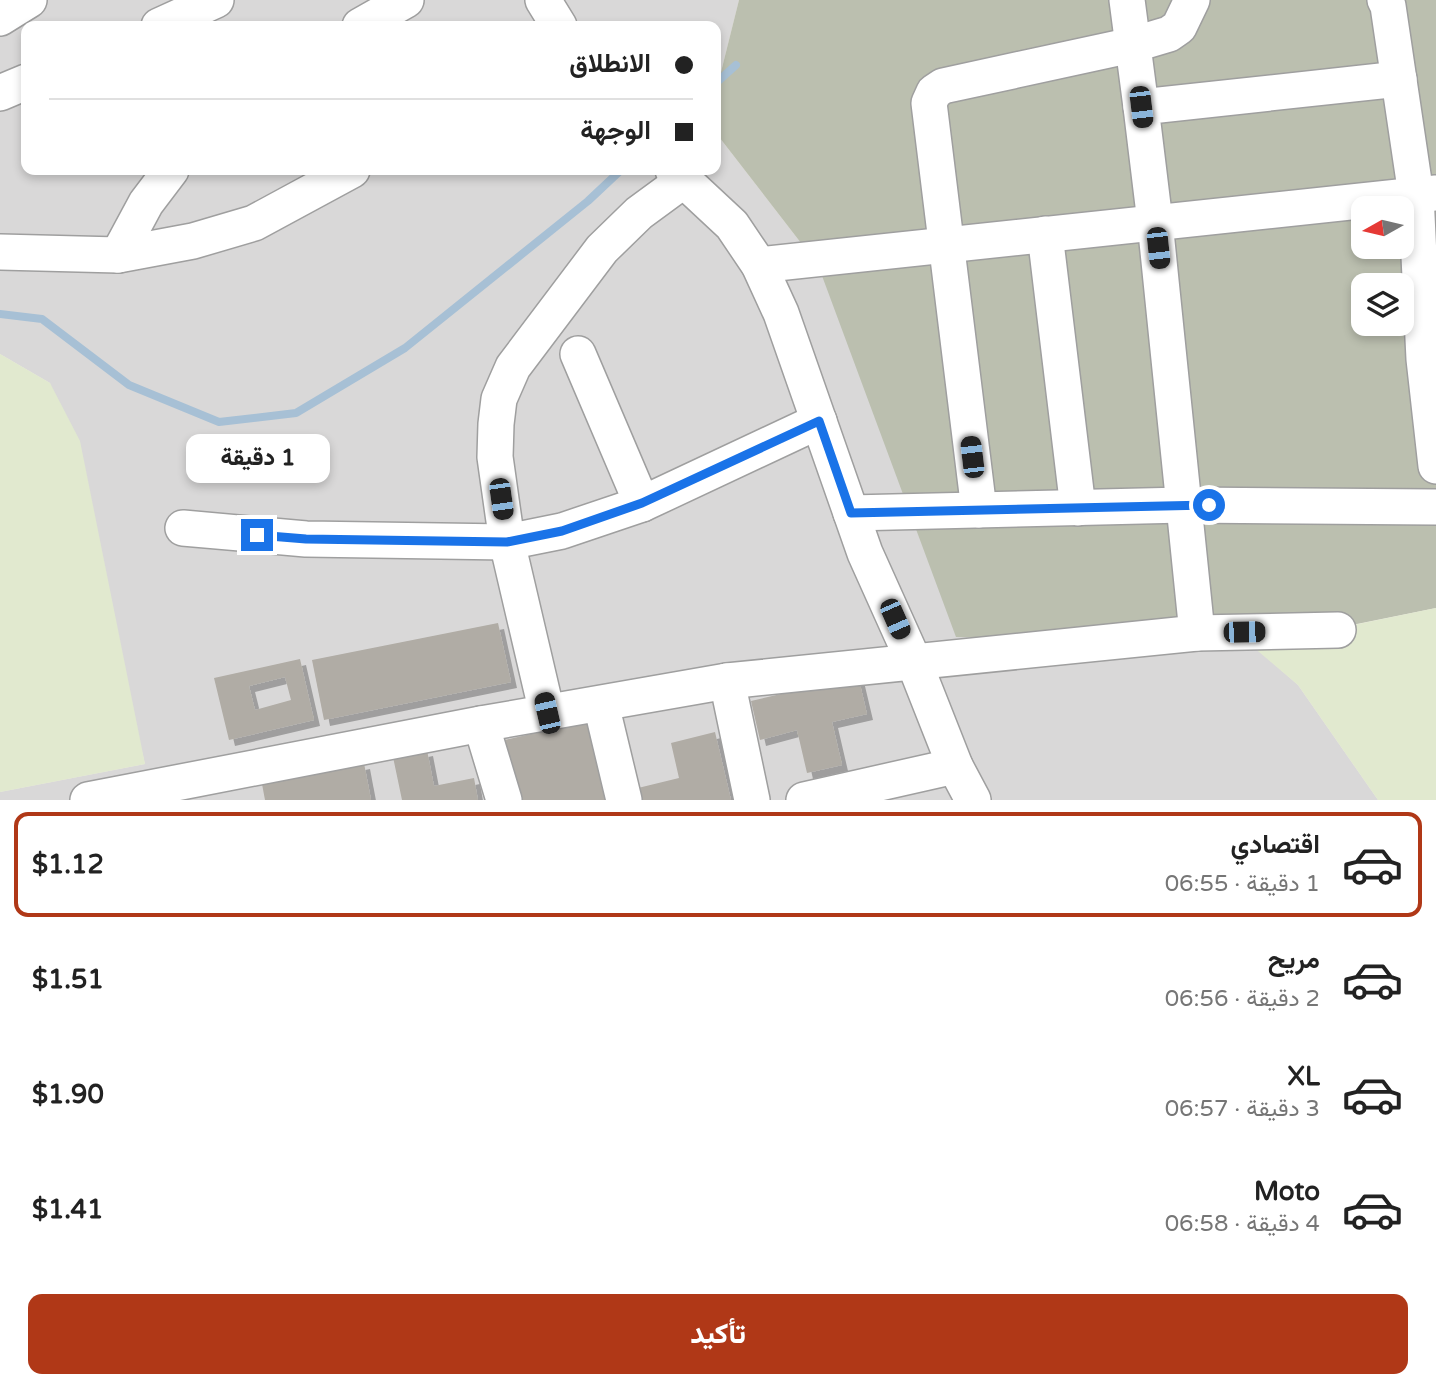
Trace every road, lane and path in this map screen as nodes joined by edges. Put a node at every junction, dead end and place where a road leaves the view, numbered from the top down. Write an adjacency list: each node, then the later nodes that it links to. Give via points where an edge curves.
1 (29, 0): 8 (street)
2 (216, 0): 9 (street)
3 (407, 0): 10 (street)
4 (543, 0): 11 (street)
5 (1128, 0): 12 (street)
6 (1192, 0): 12 (street, via 1179,27)
7 (1385, 0): 13 (street)
8 (0, 18)
9 (170, 21)
10 (369, 21)
11 (556, 21)
12 (1132, 46): 16 (street); 23 (street, via 943,86 934,92 929,103)
13 (1399, 79): 16 (street); 20 (street)
14 (21, 84): 15 (street)
15 (0, 93)
16 (1141, 107): 21 (street)
17 (167, 175): 25 (street)
18 (343, 175): 25 (street, via 254,223 193,242)
19 (679, 176): 26 (street, via 732,225); 38 (street, via 602,249 513,368 499,399 496,424 495,457)
20 (1426, 194): 21 (street); 28 (street)
21 (1155, 222): 22 (street); 32 (street)
22 (1045, 234): 23 (street); 33 (street)
23 (945, 245): 26 (street); 35 (street)
24 (0, 252): 25 (street)
25 (118, 255)
26 (759, 265): 29 (street)
27 (578, 354): 31 (street)
28 (1430, 358): 30 (street)
29 (819, 421): 31 (street); 36 (street)
30 (1436, 466)
31 (642, 503): 38 (street, via 562,531)
32 (1184, 505): 33 (street); 34 (street); 40 (street)
33 (1078, 508): 35 (street)
34 (1436, 508)
35 (979, 510): 36 (street)
36 (851, 513): 41 (street)
37 (184, 528): 38 (street, via 306,539)
38 (507, 542): 44 (street)
39 (1338, 630): 40 (street)
40 (1197, 633): 41 (street)
41 (914, 662): 42 (street); 46 (street)
42 (727, 681): 43 (street); 51 (street)
43 (601, 704): 44 (street); 50 (street)
44 (547, 713): 45 (street)
45 (481, 724): 47 (street); 49 (street)
46 (955, 765): 52 (street); 53 (street)
47 (235, 786): 48 (street)
48 (88, 800)
49 (504, 800)
50 (624, 800)
51 (752, 800)
52 (804, 800)
53 (973, 800)

